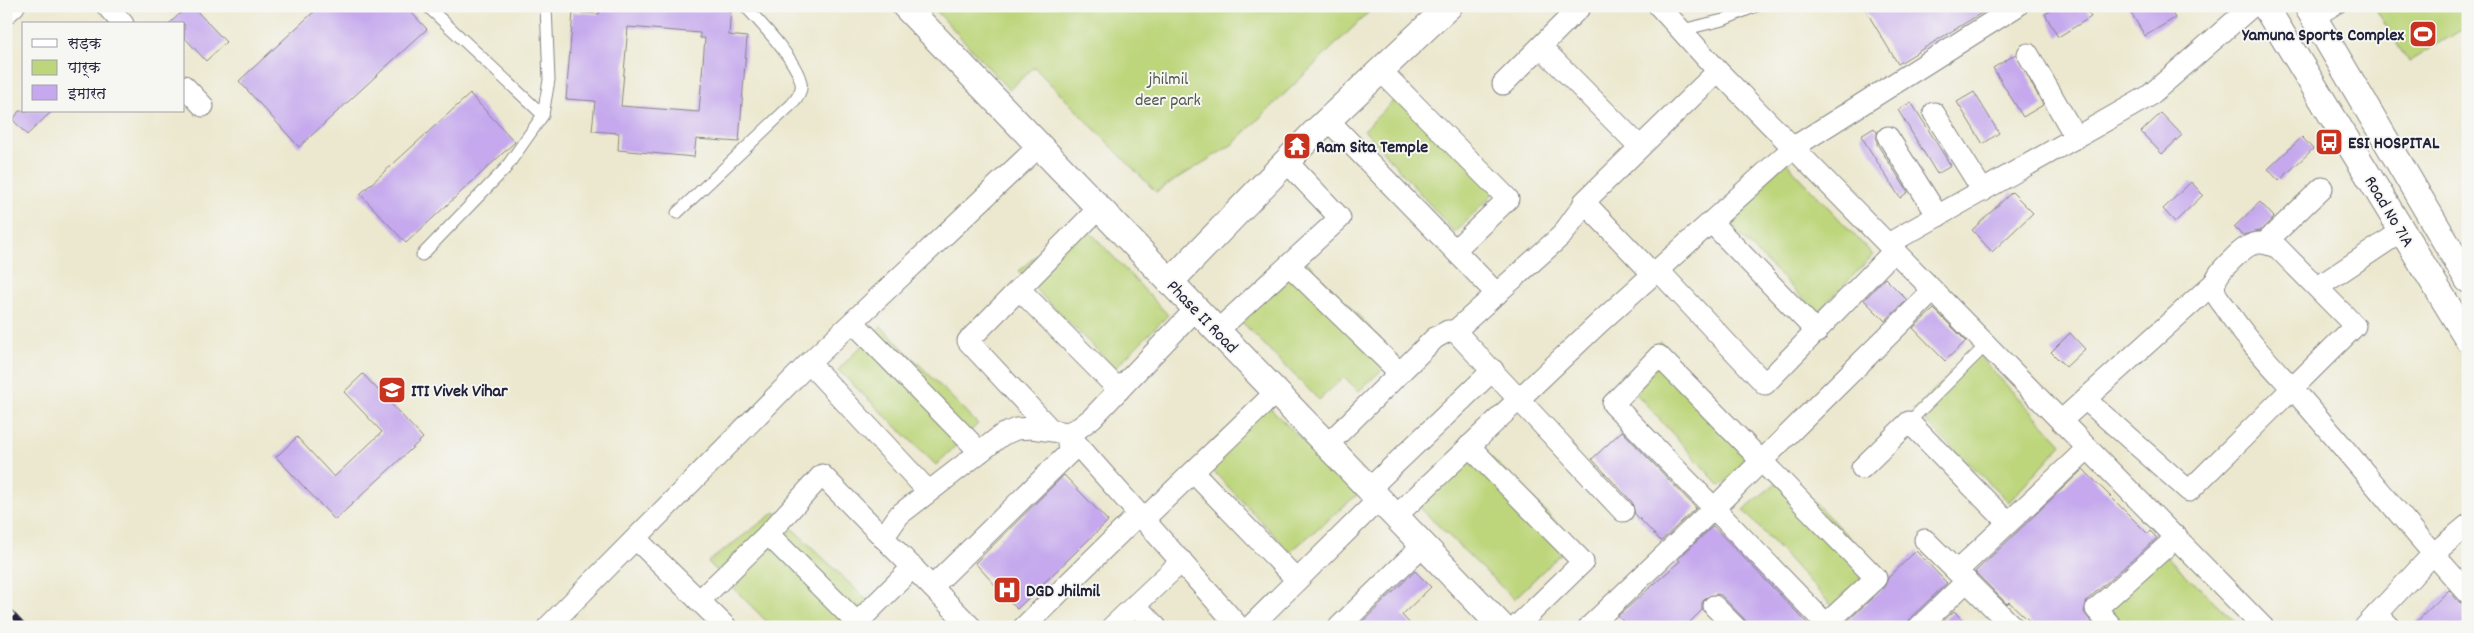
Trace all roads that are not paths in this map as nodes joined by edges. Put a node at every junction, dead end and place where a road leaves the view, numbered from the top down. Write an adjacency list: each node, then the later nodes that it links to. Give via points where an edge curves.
1 (14, 6): 15 (street)
2 (107, 6): 17 (street)
3 (427, 6): 27 (lane)
4 (546, 6): 27 (lane, via 548,80)
5 (745, 6): 39 (lane, via 776,40 802,85 792,104)
6 (905, 6): 31 (street, Phase II Road)
7 (1449, 6): 21 (street)
8 (1581, 6): 19 (street)
9 (1659, 6): 18 (street)
10 (1756, 6): 18 (lane, via 1723,20)
11 (2017, 6): 33 (street)
12 (2252, 6): 30 (street, via 2149,96)
13 (2265, 6): 42 (street, Road No 71A)
14 (2341, 6): 16 (lane)
15 (6, 13)
16 (2312, 14): 49 (street, Road No 71A)
17 (122, 22)
18 (1682, 30): 22 (street)
19 (1541, 47): 23 (street); 32 (street)
20 (2028, 54): 30 (street)
21 (1380, 70): 28 (street); 45 (street, via 1508,199)
22 (1718, 71): 32 (street); 33 (street)
23 (1502, 84)
24 (185, 87): 25 (street)
25 (203, 106)
26 (1934, 113): 36 (street)
27 (543, 115): 46 (lane, via 505,169)
28 (1328, 120): 34 (street); 45 (street)
29 (1888, 137): 40 (street)
30 (2076, 138): 36 (street)
31 (1039, 146): 38 (street, Phase II Road); 57 (street)
32 (1640, 147): 37 (street)
33 (1794, 147): 41 (street); 44 (street)
34 (1286, 161): 47 (street, via 1340,218); 50 (street)
35 (2322, 188): 43 (street)
36 (1983, 191): 40 (street)
37 (1585, 203): 48 (street); 55 (street, via 1562,234)
38 (1099, 208): 50 (street, Phase II Road); 53 (street)
39 (677, 213)
40 (1938, 216): 44 (street)
41 (1711, 222): 48 (street); 60 (street)
42 (2402, 231): 52 (street); 61 (street, Road No 71A)
43 (2266, 242): 51 (street, via 2256,242 2242,251 2224,267); 52 (street, via 2278,248)
44 (1891, 248): 54 (street); 60 (street)
45 (1455, 250): 55 (street)
46 (422, 255)
47 (1289, 265): 58 (street); 65 (street)
48 (1656, 272): 60 (street, via 1765,384); 69 (street)
49 (2468, 280)
50 (1170, 282): 56 (street, Phase II Road)
51 (2215, 282): 67 (street, via 2215,292 2236,324); 70 (street)
52 (2318, 286): 67 (street, via 2355,326)
53 (1020, 290): 66 (street); 73 (street, via 968,341)
54 (1933, 290): 62 (street); 78 (street)
55 (1497, 294): 59 (street)
56 (1196, 309): 58 (street, Phase II Road); 66 (street)
57 (853, 322): 63 (street); 77 (street)
58 (1217, 331): 68 (street, Phase II Road)
59 (1455, 331): 64 (street); 65 (street, via 1435,338)
60 (1817, 332)
61 (2468, 340)
62 (1986, 345): 71 (street); 72 (lane)
63 (809, 363): 81 (street); 91 (street)
64 (1494, 370): 69 (street); 82 (street)
65 (1400, 373): 74 (street)
66 (1119, 390): 73 (street, via 1079,428)
67 (2293, 390): 70 (street, via 2189,491); 94 (street)
68 (1276, 392): 74 (street, Phase II Road); 80 (street)
69 (1520, 398): 75 (street); 84 (street)
70 (2085, 399): 71 (street)
71 (2061, 421): 76 (street)
72 (1909, 422): 79 (street); 86 (street)
73 (1059, 432): 77 (street, via 1016,429); 85 (street); 99 (street, via 1069,453)
74 (1327, 446): 82 (street, Phase II Road)
75 (1469, 446): 82 (street); 117 (street, via 1583,562)
76 (2088, 448): 86 (street); 89 (street)
77 (980, 452): 81 (street)
78 (1761, 460): 83 (street); 83 (street, via 1659,356 1613,404); 83 (street, via 1876,578 1826,624)
79 (1862, 468)
80 (1194, 473): 85 (street); 98 (street)
81 (928, 491): 90 (street, via 899,515)
82 (1381, 501): 93 (street, Phase II Road); 98 (street)
83 (1714, 508): 118 (street)
84 (1623, 511)
85 (1144, 519): 95 (street); 110 (street, via 1137,516)
86 (2008, 523): 97 (street)
87 (2468, 525): 94 (street)
88 (768, 534): 90 (street, via 822,475); 101 (street); 105 (street)
89 (2177, 537): 106 (street, via 2096,609); 122 (street)
90 (883, 538): 96 (street)
91 (636, 539): 101 (street); 107 (street)
92 (1925, 540): 97 (street)
93 (1423, 545): 115 (street); 116 (street, Phase II Road)
94 (2433, 554): 100 (street); 104 (street)
95 (1182, 561): 102 (street); 113 (street)
96 (913, 567): 99 (street); 105 (street)
97 (1962, 576): 120 (street); 121 (street)
98 (1297, 580): 114 (street)
99 (932, 588): 109 (street)
100 (2468, 593)
101 (699, 601): 108 (street)
102 (1135, 605): 111 (street); 112 (street)
103 (1714, 606): 119 (street)
104 (2377, 622)
105 (855, 625)
106 (2110, 626)
107 (548, 627)
108 (726, 627)
109 (971, 627)
110 (1024, 627)
111 (1112, 627)
112 (1156, 627)
113 (1239, 627)
114 (1250, 627)
115 (1339, 627)
116 (1502, 627)
117 (1516, 627)
118 (1589, 627)
119 (1735, 627)
120 (1919, 627)
121 (2013, 627)
122 (2262, 627)

